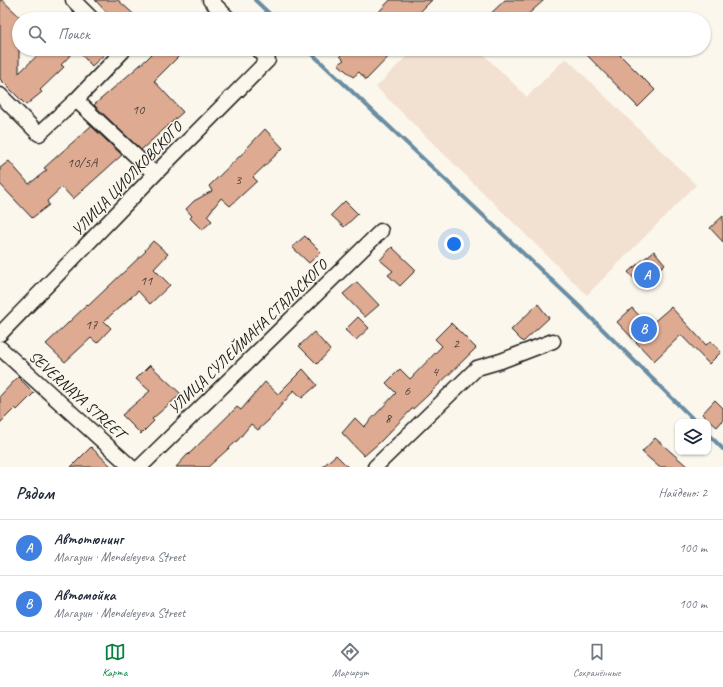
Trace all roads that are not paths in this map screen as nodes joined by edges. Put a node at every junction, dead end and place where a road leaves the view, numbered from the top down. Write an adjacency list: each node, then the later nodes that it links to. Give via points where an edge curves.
1 (73, 0): 3 (street)
2 (210, 0): 4 (street)
3 (85, 12)
4 (222, 12)
5 (118, 56): 8 (street)
6 (264, 56): 9 (street, УЛИЦА ЦИОЛКОВСКОГО, via 268,60)
7 (0, 95): 8 (street, via 39,134)
8 (76, 100): 9 (street)
9 (155, 174): 11 (street, УЛИЦА ЦИОЛКОВСКОГО)
10 (380, 231): 15 (street, УЛИЦА СУЛЕЙМАНА СТАЛЬСКОГО)
11 (0, 334)
12 (553, 342): 16 (street, via 477,368)
13 (0, 348): 14 (street, SEVERNAYA STREET)
14 (131, 467)
15 (140, 467)
16 (375, 467)

